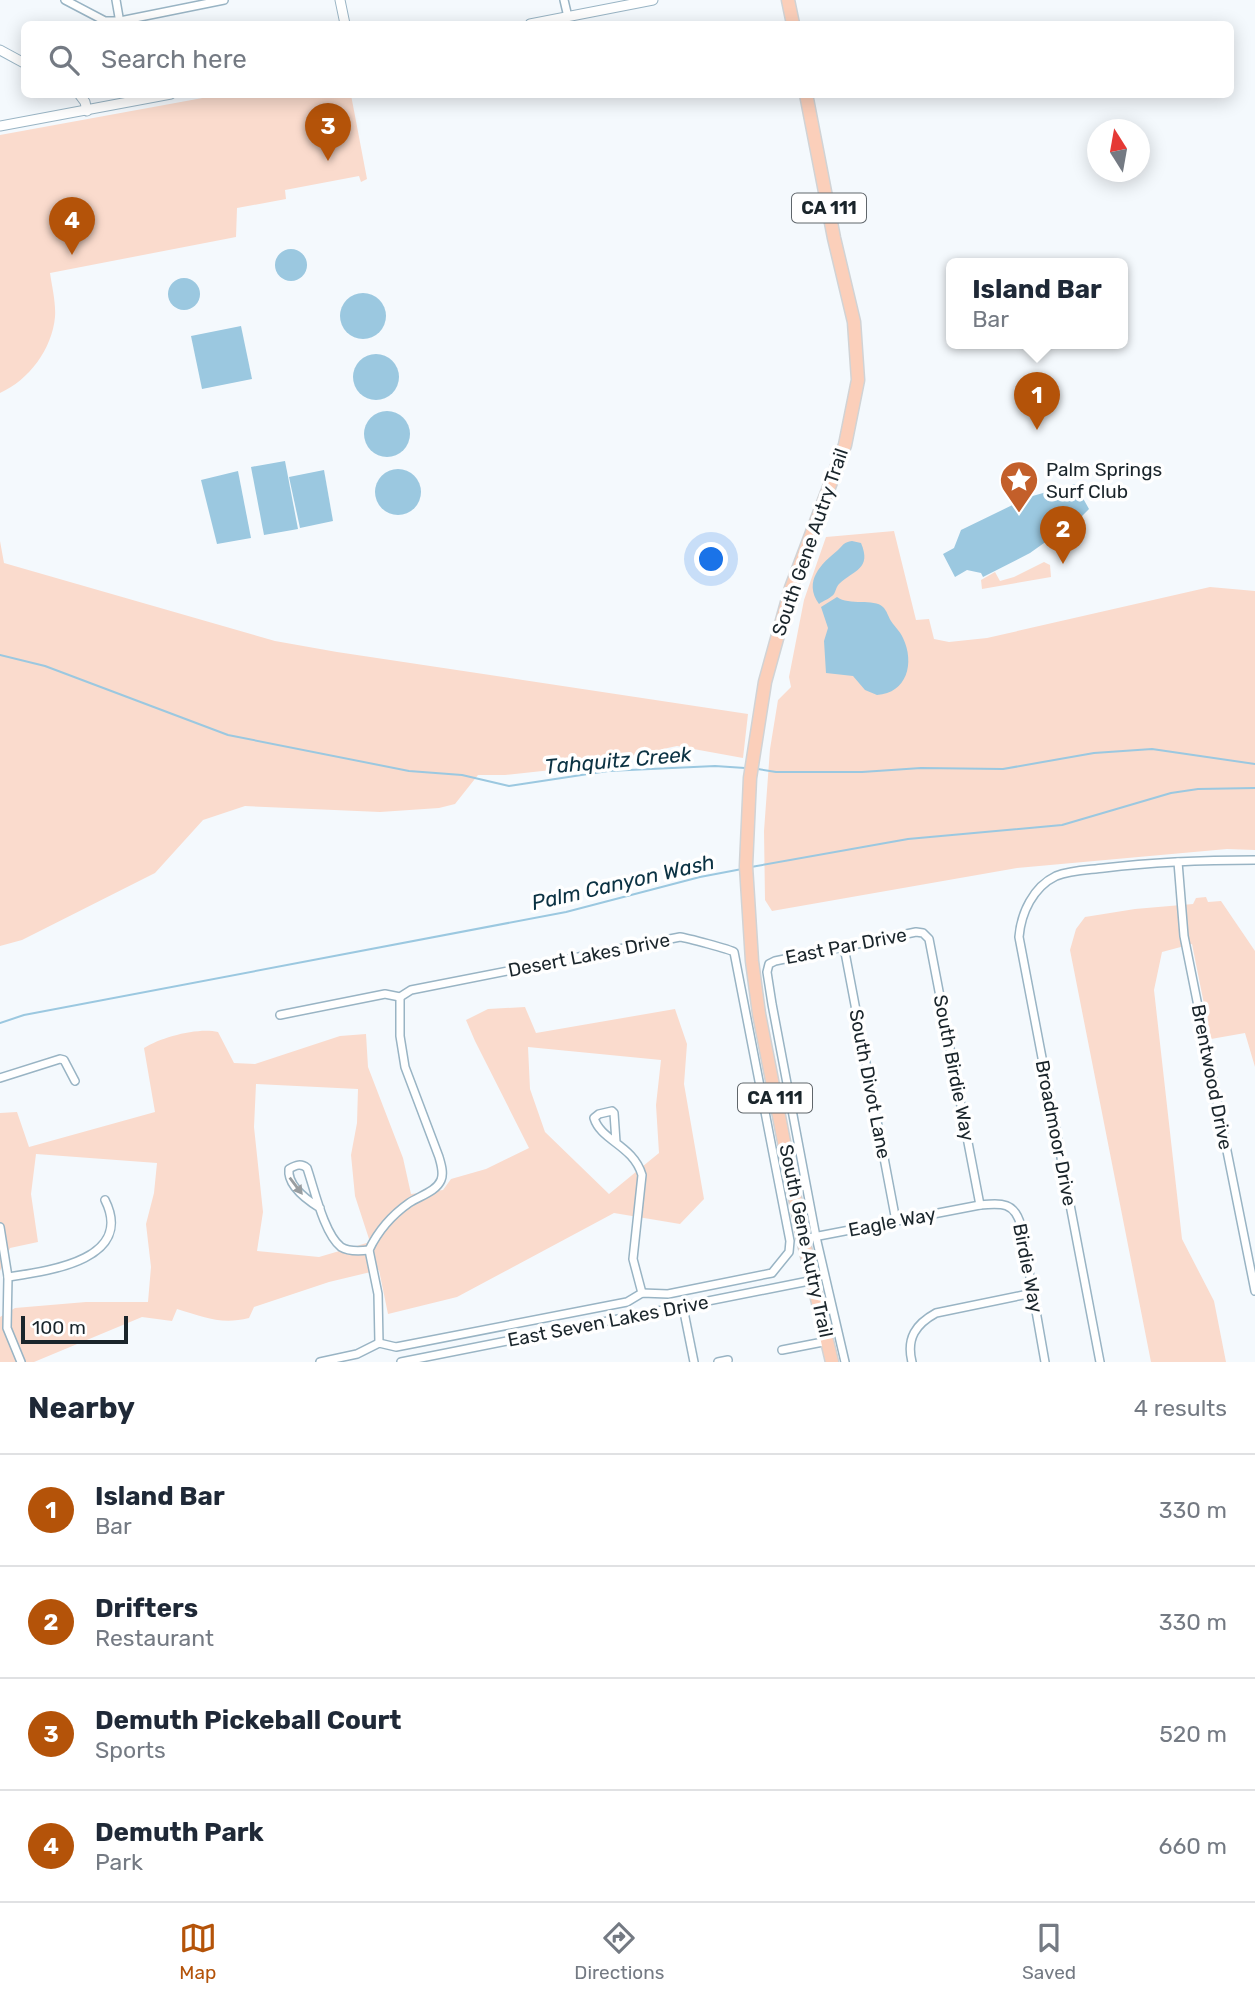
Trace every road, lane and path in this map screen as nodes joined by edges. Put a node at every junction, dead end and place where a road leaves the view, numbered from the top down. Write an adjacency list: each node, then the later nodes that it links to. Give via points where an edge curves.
1 (65, 0): 10 (street)
2 (116, 0): 11 (street)
3 (223, 0): 8 (street)
4 (340, 0): 13 (street)
5 (564, 0): 9 (street)
6 (653, 0): 9 (street)
7 (788, 0): 15 (main road)
8 (203, 2): 12 (street)
9 (568, 17): 14 (street)
10 (105, 21)
11 (120, 21)
12 (128, 21)
13 (344, 21)
14 (546, 21)
15 (792, 21)
16 (0, 50): 17 (street)
17 (21, 61)
18 (82, 98): 21 (street)
19 (136, 98): 21 (street)
20 (807, 98): 38 (main road, South Gene Autry Trail / CA 111, via 854,322 858,380 845,445 791,588 765,682 746,828 748,913 759,1014)
21 (87, 111): 22 (street)
22 (0, 126)
23 (1255, 860): 24 (street)
24 (1178, 862): 42 (street, Brentwood Drive, via 1184,936); 60 (street, Broadmoor Drive, via 1056,876 1037,891 1020,923 1018,937)
25 (923, 933): 26 (street, East Par Drive); 34 (street, South Birdie Way, via 929,939)
26 (844, 947): 27 (street, East Par Drive); 36 (street, South Divot Lane)
27 (769, 964): 38 (street, South Gene Autry Trail)
28 (400, 997): 29 (street, Desert Lakes Drive, via 385,994); 39 (street, via 400,1047 439,1157 441,1181 384,1225); 43 (street, Desert Lakes Drive, via 411,990 680,937 734,952 789,1252 772,1273 668,1294)
29 (280, 1015)
30 (0, 1078): 31 (street, via 60,1059)
31 (75, 1081)
32 (617, 1142): 43 (street, via 638,1163 642,1175 633,1259)
33 (105, 1200): 40 (street, via 111,1213 106,1244 76,1263)
34 (981, 1205): 36 (street, Eagle Way); 44 (street, Birdie Way, via 1008,1205 1018,1215)
35 (320, 1208): 35 (street, one-way to 35, via 307,1168 296,1165 289,1169 290,1180); 39 (street, via 342,1247)
36 (896, 1222): 38 (street, Eagle Way)
37 (0, 1227): 40 (street)
38 (810, 1238): 41 (main road, South Gene Autry Trail / CA 111); 57 (street, South Gene Autry Trail)
39 (369, 1250): 48 (street, via 378,1294)
40 (8, 1277): 46 (street)
41 (814, 1280): 45 (street, East Seven Lakes Drive); 47 (main road, South Gene Autry Trail / CA 111)
42 (1255, 1291)
43 (642, 1293): 48 (street, Desert Lakes Drive, via 627,1301 396,1347)
44 (1033, 1293): 58 (street, via 926,1318 910,1339); 59 (street, Birdie Way)
45 (683, 1307): 53 (street, East Seven Lakes Drive); 54 (street)
46 (3, 1311): 51 (street)
47 (828, 1341): 49 (street); 56 (main road, South Gene Autry Trail / CA 111)
48 (379, 1343): 52 (street, Desert Lakes Drive, via 357,1354)
49 (782, 1350)
50 (729, 1360): 55 (street)
51 (21, 1362)
52 (320, 1362)
53 (401, 1362)
54 (694, 1362)
55 (718, 1362)
56 (832, 1362)
57 (845, 1362)
58 (912, 1362)
59 (1045, 1362)
60 (1100, 1362)

